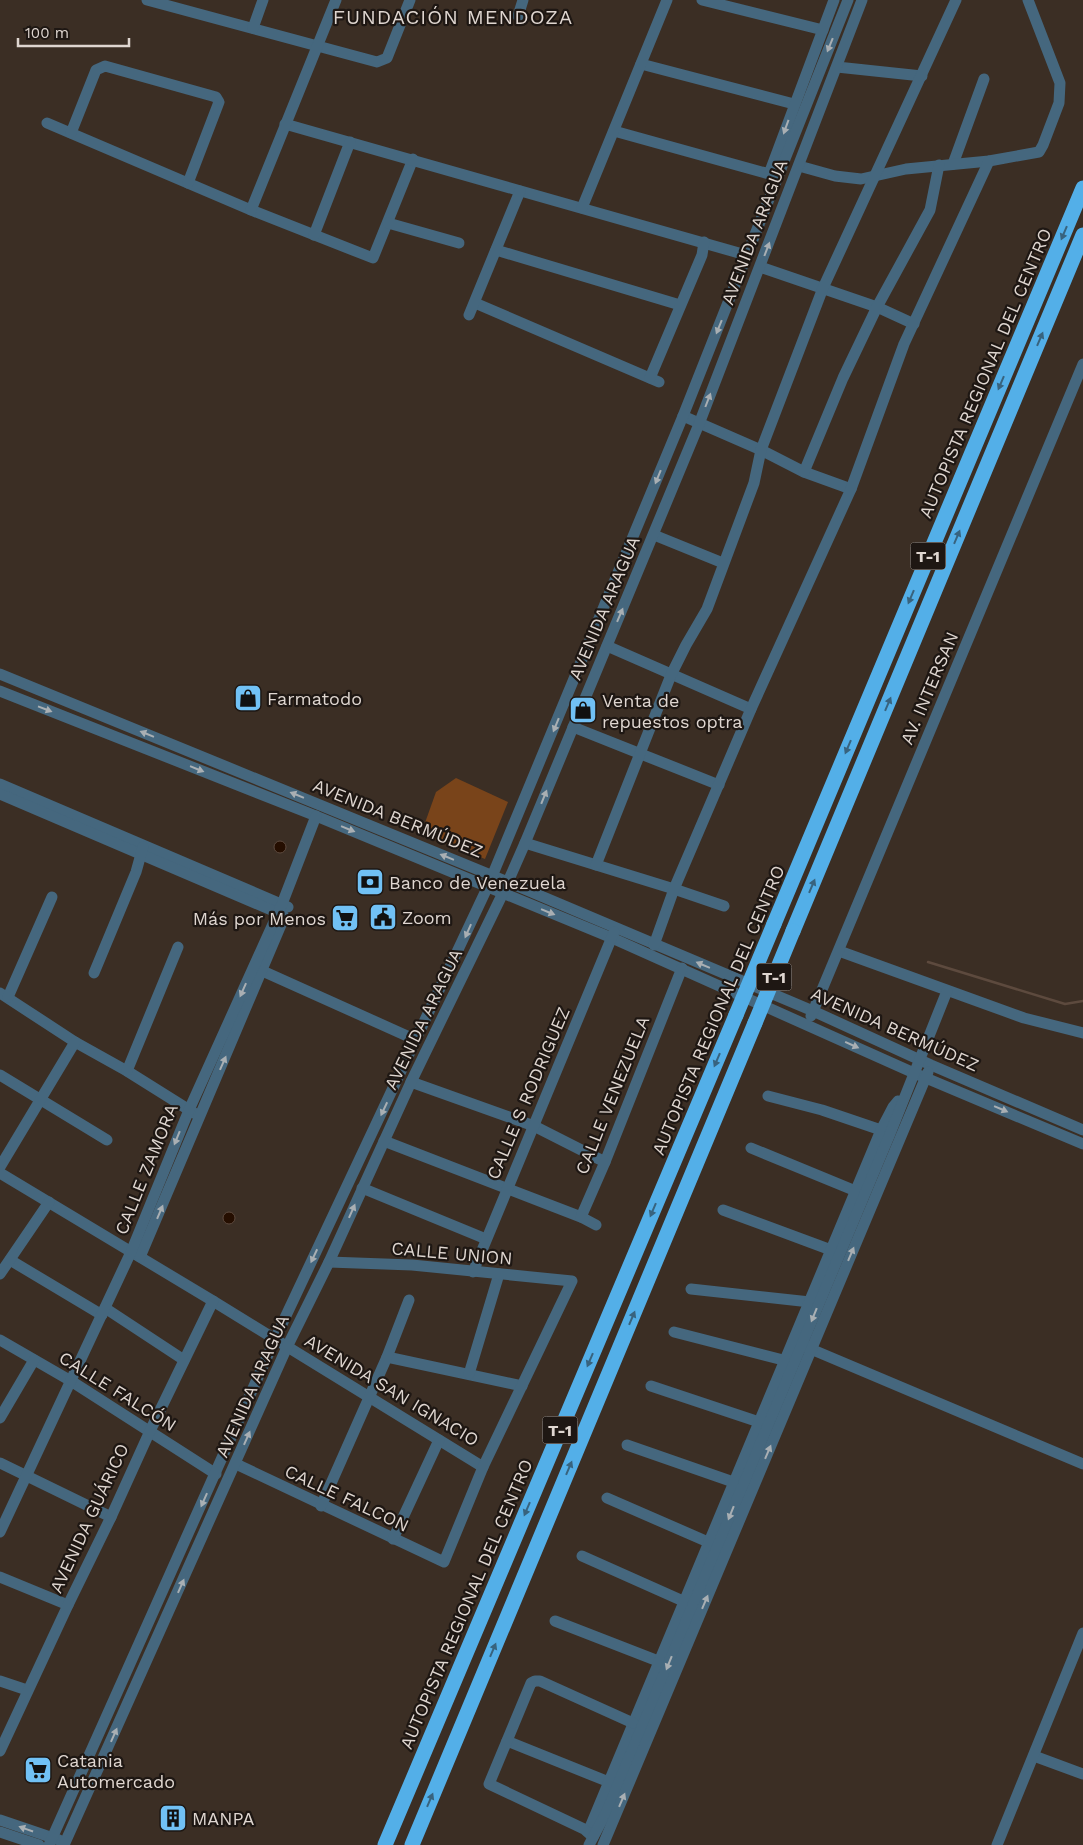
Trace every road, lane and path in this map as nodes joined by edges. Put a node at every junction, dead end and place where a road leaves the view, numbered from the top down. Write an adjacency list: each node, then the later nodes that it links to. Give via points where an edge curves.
1 (147, 0): 13 (street)
2 (264, 0): 15 (street)
3 (336, 0): 17 (street)
4 (410, 0): 17 (street, via 388,58 377,62)
5 (523, 0): 14 (street)
6 (667, 0): 18 (street)
7 (702, 0): 16 (street)
8 (834, 0): 16 (street)
9 (848, 0): 45 (street, AVENIDA ARAGUA, one-way to 45)
10 (862, 0): 19 (street, AVENIDA ARAGUA)
11 (956, 0): 20 (street)
12 (1028, 0): 29 (street, via 1060,83 1058,103 1039,152)
13 (191, 6): 15 (street)
14 (518, 16)
15 (253, 28): 17 (street)
16 (823, 30): 22 (street)
17 (318, 46): 24 (street)
18 (641, 64): 22 (street); 25 (street)
19 (837, 66): 20 (street); 32 (street, AVENIDA ARAGUA)
20 (922, 76): 33 (street)
21 (984, 79): 30 (street)
22 (794, 104): 25 (street, one-way to 25, via 769,174)
23 (47, 123): 26 (street)
24 (285, 124): 27 (street); 38 (street)
25 (614, 131): 37 (street)
26 (71, 133): 34 (street); 34 (street, via 96,70 105,66 216,97 219,102)
27 (350, 142): 28 (street); 41 (street)
28 (413, 159): 36 (street); 39 (street)
29 (989, 161): 30 (street); 52 (street)
30 (953, 164): 31 (street)
31 (939, 165): 33 (street); 50 (street, via 930,210)
32 (799, 166): 33 (street, via 846,178); 46 (street, AVENIDA ARAGUA, one-way to 32)
33 (876, 175): 47 (street)
34 (188, 183): 38 (street)
35 (1083, 188): 194 (highway, AUTOPISTA REGIONAL DEL CENTRO / T-1, one-way to 194, bridge)
36 (520, 191): 37 (street); 44 (street)
37 (582, 208): 42 (street)
38 (251, 210): 41 (street)
39 (388, 223): 41 (street, via 373,258); 43 (street)
40 (1083, 234): 195 (highway, AUTOPISTA REGIONAL DEL CENTRO / T-1, one-way to 40, bridge)
41 (314, 235)
42 (704, 242): 45 (street); 49 (street, via 702,255)
43 (459, 243)
44 (496, 250): 48 (street); 49 (street)
45 (746, 256): 54 (street, AVENIDA ARAGUA, one-way to 54)
46 (760, 267): 47 (street); 55 (street, AVENIDA ARAGUA, one-way to 46)
47 (823, 288): 50 (street); 56 (street)
48 (474, 303): 49 (street, via 655,380); 51 (street)
49 (680, 305)
50 (876, 307): 52 (street); 57 (street)
51 (469, 315)
52 (914, 324): 58 (street)
53 (1083, 364): 87 (street, AV. INTERSAN)
54 (683, 416): 55 (street); 77 (street, AVENIDA ARAGUA, one-way to 77)
55 (699, 424): 56 (street); 59 (street, AVENIDA ARAGUA)
56 (761, 450): 57 (street); 60 (street, via 754,483)
57 (804, 472): 58 (street)
58 (851, 488): 65 (street)
59 (654, 535): 60 (street); 61 (street, AVENIDA ARAGUA, one-way to 59)
60 (723, 563): 63 (street, via 707,609)
61 (607, 646): 63 (street); 66 (street, AVENIDA ARAGUA)
62 (0, 674): 67 (street, AVENIDA BERMÚDEZ, one-way to 62)
63 (672, 675): 65 (street); 68 (street)
64 (0, 691): 69 (street, AVENIDA BERMÚDEZ, one-way to 69)
65 (751, 709): 71 (street)
66 (573, 728): 68 (street); 74 (street, AVENIDA ARAGUA, one-way to 66)
67 (179, 747): 69 (street); 77 (street, AVENIDA BERMÚDEZ, one-way to 67)
68 (640, 754): 71 (street); 76 (street)
69 (174, 760): 73 (street, AVENIDA BERMÚDEZ, one-way to 73)
70 (0, 784): 75 (street)
71 (719, 785): 79 (street)
72 (0, 794): 75 (street)
73 (320, 817): 77 (street, AVENIDA BERMÚDEZ, one-way to 77); 83 (street, CALLE ZAMORA)
74 (525, 843): 76 (street); 78 (street, AVENIDA ARAGUA)
75 (142, 850): 83 (street); 90 (street)
76 (596, 865): 79 (street)
77 (490, 881): 78 (street, AVENIDA BERMÚDEZ); 80 (street, AVENIDA BERMÚDEZ); 96 (street, AVENIDA ARAGUA, one-way to 96)
78 (508, 882): 80 (street, AVENIDA ARAGUA); 84 (street, AVENIDA BERMÚDEZ)
79 (674, 889): 82 (street); 85 (street)
80 (503, 893): 84 (street, AVENIDA BERMÚDEZ, one-way to 84); 103 (street, AVENIDA ARAGUA)
81 (52, 896): 92 (street)
82 (724, 906)
83 (283, 910): 89 (street, CALLE ZAMORA)
84 (614, 933): 85 (street, AVENIDA BERMÚDEZ); 88 (street, AVENIDA BERMÚDEZ); 109 (street, CALLE S RODRIGUEZ)
85 (654, 945): 93 (street, AVENIDA BERMÚDEZ, one-way to 85)
86 (178, 947): 100 (street)
87 (839, 950): 91 (street); 93 (street, AV. INTERSAN)
88 (682, 968): 94 (street, AVENIDA BERMÚDEZ); 116 (street, CALLE VENEZUELA)
89 (258, 969): 96 (street); 107 (street, CALLE ZAMORA, one-way to 107); 108 (street, CALLE ZAMORA, one-way to 89)
90 (94, 973)
91 (947, 991): 95 (street, via 1024,1018); 98 (street)
92 (4, 995): 97 (street)
93 (813, 1011): 94 (street, AV. INTERSAN); 98 (street, AVENIDA BERMÚDEZ)
94 (807, 1024): 102 (street, AVENIDA BERMÚDEZ, one-way to 102)
95 (1083, 1033)
96 (416, 1040): 140 (street, AVENIDA ARAGUA, one-way to 140)
97 (75, 1042): 100 (street); 106 (street)
98 (918, 1059): 99 (street, AVENIDA BERMÚDEZ); 102 (street)
99 (931, 1065): 102 (street); 111 (street, AVENIDA BERMÚDEZ)
100 (127, 1071): 107 (street)
101 (0, 1075): 106 (street)
102 (920, 1075): 105 (street); 114 (street, AVENIDA BERMÚDEZ, one-way to 114); 142 (street, one-way to 102)
103 (411, 1082): 109 (street); 113 (street, AVENIDA ARAGUA)
104 (768, 1096): 110 (street)
105 (904, 1098): 110 (street, via 892,1107); 121 (street)
106 (41, 1100): 112 (street); 117 (street)
107 (189, 1110): 108 (street); 128 (street, CALLE ZAMORA, one-way to 128)
108 (200, 1116): 128 (street, CALLE ZAMORA, one-way to 108)
109 (534, 1126): 116 (street); 120 (street, CALLE S RODRIGUEZ)
110 (881, 1130): 121 (street)
111 (1083, 1130)
112 (107, 1140)
113 (384, 1141): 119 (street, AVENIDA ARAGUA); 120 (street)
114 (1083, 1144)
115 (751, 1148): 121 (street)
116 (605, 1162): 124 (street, CALLE VENEZUELA)
117 (0, 1167)
118 (0, 1173): 122 (street, AVENIDA SAN IGNACIO)
119 (362, 1188): 126 (street); 130 (street, AVENIDA ARAGUA, one-way to 119)
120 (508, 1188): 124 (street); 126 (street, CALLE S RODRIGUEZ)
121 (860, 1193): 127 (street); 142 (street, one-way to 142)
122 (49, 1202): 128 (street, AVENIDA SAN IGNACIO); 129 (street)
123 (723, 1210): 127 (street)
124 (581, 1217): 125 (street)
125 (596, 1225)
126 (486, 1239): 131 (street, CALLE S RODRIGUEZ)
127 (831, 1250): 137 (street)
128 (136, 1254): 135 (street, AVENIDA SAN IGNACIO); 138 (street, CALLE ZAMORA)
129 (6, 1261): 132 (street); 138 (street)
130 (328, 1262): 131 (street, CALLE UNION, via 412,1265); 143 (street, AVENIDA ARAGUA)
131 (473, 1272): 133 (street, CALLE UNION)
132 (0, 1274)
133 (499, 1274): 148 (street); 150 (street, CALLE UNION, via 572,1281)
134 (691, 1289): 137 (street)
135 (212, 1300): 140 (street, AVENIDA SAN IGNACIO); 146 (street, AVENIDA GUÁRICO)
136 (409, 1300): 144 (street)
137 (810, 1302): 142 (street)
138 (104, 1312): 146 (street); 149 (street, CALLE ZAMORA)
139 (674, 1332): 147 (street)
140 (275, 1339): 143 (street, AVENIDA SAN IGNACIO); 162 (street, AVENIDA ARAGUA)
141 (0, 1340): 145 (street, CALLE FALCÓN)
142 (802, 1346): 147 (street); 160 (street)
143 (287, 1347): 152 (street, AVENIDA SAN IGNACIO); 159 (street, AVENIDA ARAGUA, one-way to 143)
144 (387, 1357): 148 (street); 152 (street)
145 (34, 1360): 149 (street, CALLE FALCÓN); 153 (street)
146 (184, 1360): 155 (street, AVENIDA GUÁRICO)
147 (795, 1363): 154 (street); 164 (street); 196 (street, one-way to 147)
148 (469, 1374): 150 (street)
149 (71, 1381): 155 (street, CALLE FALCÓN); 163 (street, CALLE ZAMORA)
150 (522, 1386): 161 (street)
151 (651, 1386): 154 (street)
152 (369, 1397): 156 (street, AVENIDA SAN IGNACIO); 166 (street)
153 (0, 1418)
154 (759, 1422): 164 (street)
155 (150, 1431): 162 (street, CALLE FALCÓN); 167 (street, AVENIDA GUÁRICO)
156 (440, 1440): 161 (street, AVENIDA SAN IGNACIO); 169 (street)
157 (628, 1445): 164 (street)
158 (0, 1463): 163 (street)
159 (236, 1464): 166 (street, CALLE FALCON); 191 (street, AVENIDA ARAGUA, one-way to 159)
160 (1083, 1464)
161 (484, 1467): 169 (street, CALLE FALCON, via 444,1562)
162 (216, 1474): 190 (street, AVENIDA ARAGUA, one-way to 190)
163 (26, 1476): 167 (street); 168 (street, CALLE ZAMORA)
164 (738, 1484): 170 (street); 188 (street, one-way to 188, via 610,1803)
165 (607, 1498): 170 (street)
166 (321, 1506): 169 (street, CALLE FALCON)
167 (111, 1517): 174 (street, AVENIDA GUÁRICO)
168 (0, 1532)
169 (393, 1539)
170 (708, 1542): 173 (street)
171 (582, 1556): 173 (street)
172 (0, 1578): 174 (street)
173 (683, 1601): 177 (street)
174 (68, 1605): 179 (street, AVENIDA GUÁRICO)
175 (555, 1621): 177 (street)
176 (1083, 1633): 183 (street)
177 (658, 1661): 180 (street)
178 (0, 1681): 179 (street)
179 (27, 1690): 182 (street, AVENIDA GUÁRICO)
180 (633, 1723): 181 (street, via 535,1681 531,1683); 185 (street)
181 (507, 1741): 185 (street); 188 (street, via 489,1784)
182 (0, 1751)
183 (1034, 1756): 184 (street); 192 (street)
184 (1083, 1774)
185 (610, 1782): 188 (street)
186 (0, 1820): 190 (street, one-way to 186)
187 (0, 1832): 189 (street)
188 (590, 1838): 196 (street)
189 (25, 1842): 193 (street)
190 (51, 1842): 191 (street)
191 (64, 1844)
192 (1001, 1844)
193 (39, 1845)
194 (385, 1845)
195 (412, 1845)
196 (603, 1845)

